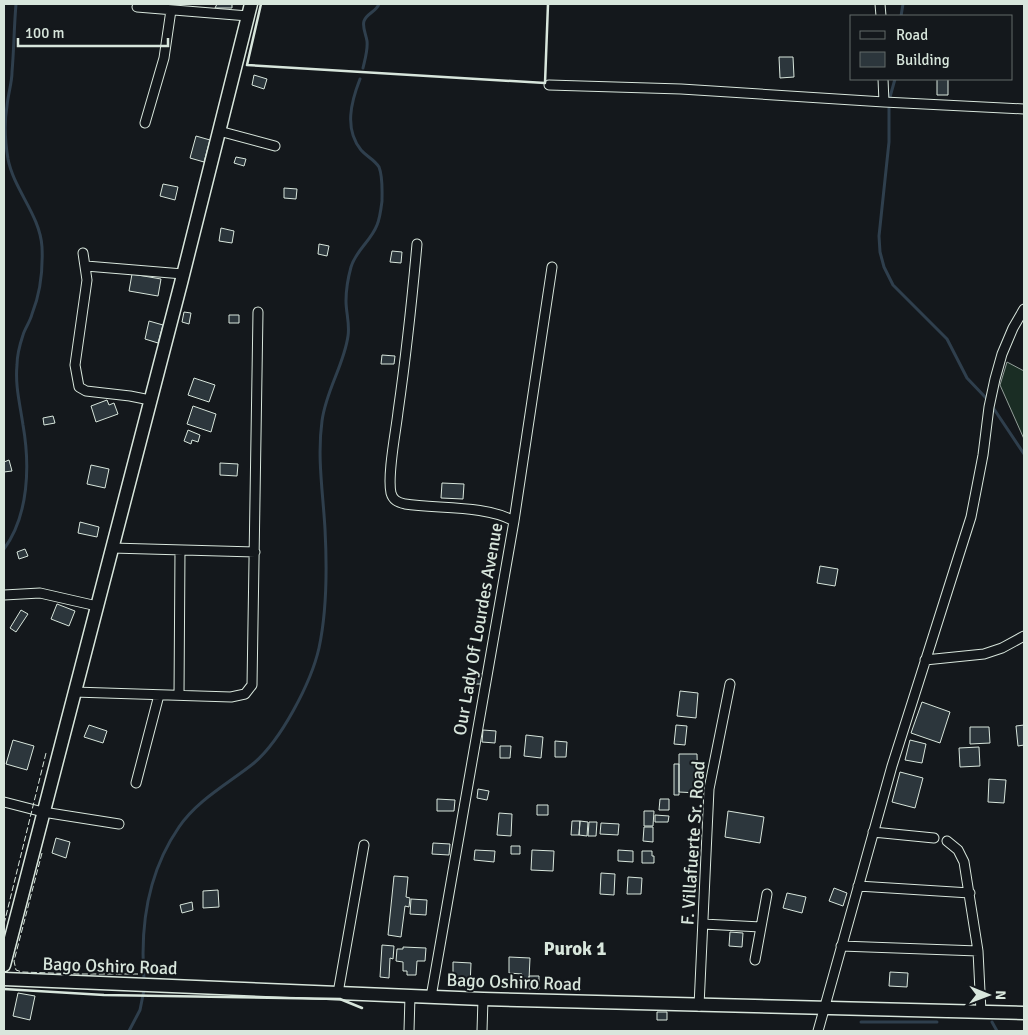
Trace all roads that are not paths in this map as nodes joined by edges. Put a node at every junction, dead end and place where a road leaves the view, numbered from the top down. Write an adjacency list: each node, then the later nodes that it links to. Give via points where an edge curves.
1 (137, 7): 2 (street)
2 (170, 10): 3 (street); 8 (street, via 164,58)
3 (249, 10): 9 (street)
4 (883, 80): 6 (street)
5 (549, 85): 6 (street, via 680,89)
6 (884, 102): 7 (street)
7 (1024, 109)
8 (145, 123)
9 (219, 131): 10 (street); 15 (street)
10 (275, 146)
11 (418, 244): 19 (street, via 393,450 390,484 393,498 405,504 499,514)
12 (83, 253): 13 (street)
13 (86, 266): 15 (street); 18 (street, via 87,280 74,365 79,387 86,392)
14 (552, 267): 19 (street, Our Lady Of Lourdes Avenue)
15 (183, 274): 18 (street)
16 (1024, 309): 26 (street, via 1013,328 994,379 971,517)
17 (258, 312): 22 (street)
18 (150, 400): 20 (street)
19 (514, 521): 51 (street, Our Lady Of Lourdes Avenue)
20 (112, 548): 21 (street); 24 (street)
21 (180, 550): 22 (street); 30 (street)
22 (255, 552): 30 (street, via 253,677 249,690 231,697)
23 (4, 595): 24 (street, via 40,593)
24 (97, 606): 28 (street)
25 (1024, 636): 26 (street, via 984,654)
26 (926, 660): 35 (street)
27 (730, 684): 42 (street, F. Villafuerte Sr. Road, via 709,789)
28 (74, 692): 29 (street); 33 (street)
29 (159, 695): 30 (street); 31 (street)
30 (179, 695)
31 (136, 783)
32 (4, 802): 33 (street)
33 (43, 812): 34 (street); 47 (street)
34 (119, 824)
35 (873, 832): 36 (street); 39 (street)
36 (934, 838)
37 (947, 841): 40 (street, via 962,855)
38 (364, 845): 49 (street)
39 (858, 886): 40 (street); 44 (street)
40 (970, 893): 45 (street)
41 (767, 894): 43 (street)
42 (702, 924): 43 (street); 53 (street, F. Villafuerte Sr. Road)
43 (761, 927): 46 (street)
44 (841, 946): 45 (street); 54 (street)
45 (978, 951): 55 (street)
46 (756, 960)
47 (4, 964)
48 (4, 979): 49 (street, Bago Oshiro Road)
49 (338, 993): 50 (street, Bago Oshiro Road)
50 (410, 996): 51 (street, Bago Oshiro Road); 57 (street)
51 (431, 997): 52 (street, Bago Oshiro Road)
52 (483, 999): 53 (street, Bago Oshiro Road); 58 (street)
53 (699, 1006): 54 (street, Bago Oshiro Road)
54 (824, 1009): 55 (street, Bago Oshiro Road); 59 (street)
55 (981, 1012): 56 (street, Bago Oshiro Road)
56 (1024, 1013)
57 (409, 1031)
58 (482, 1031)
59 (818, 1031)

